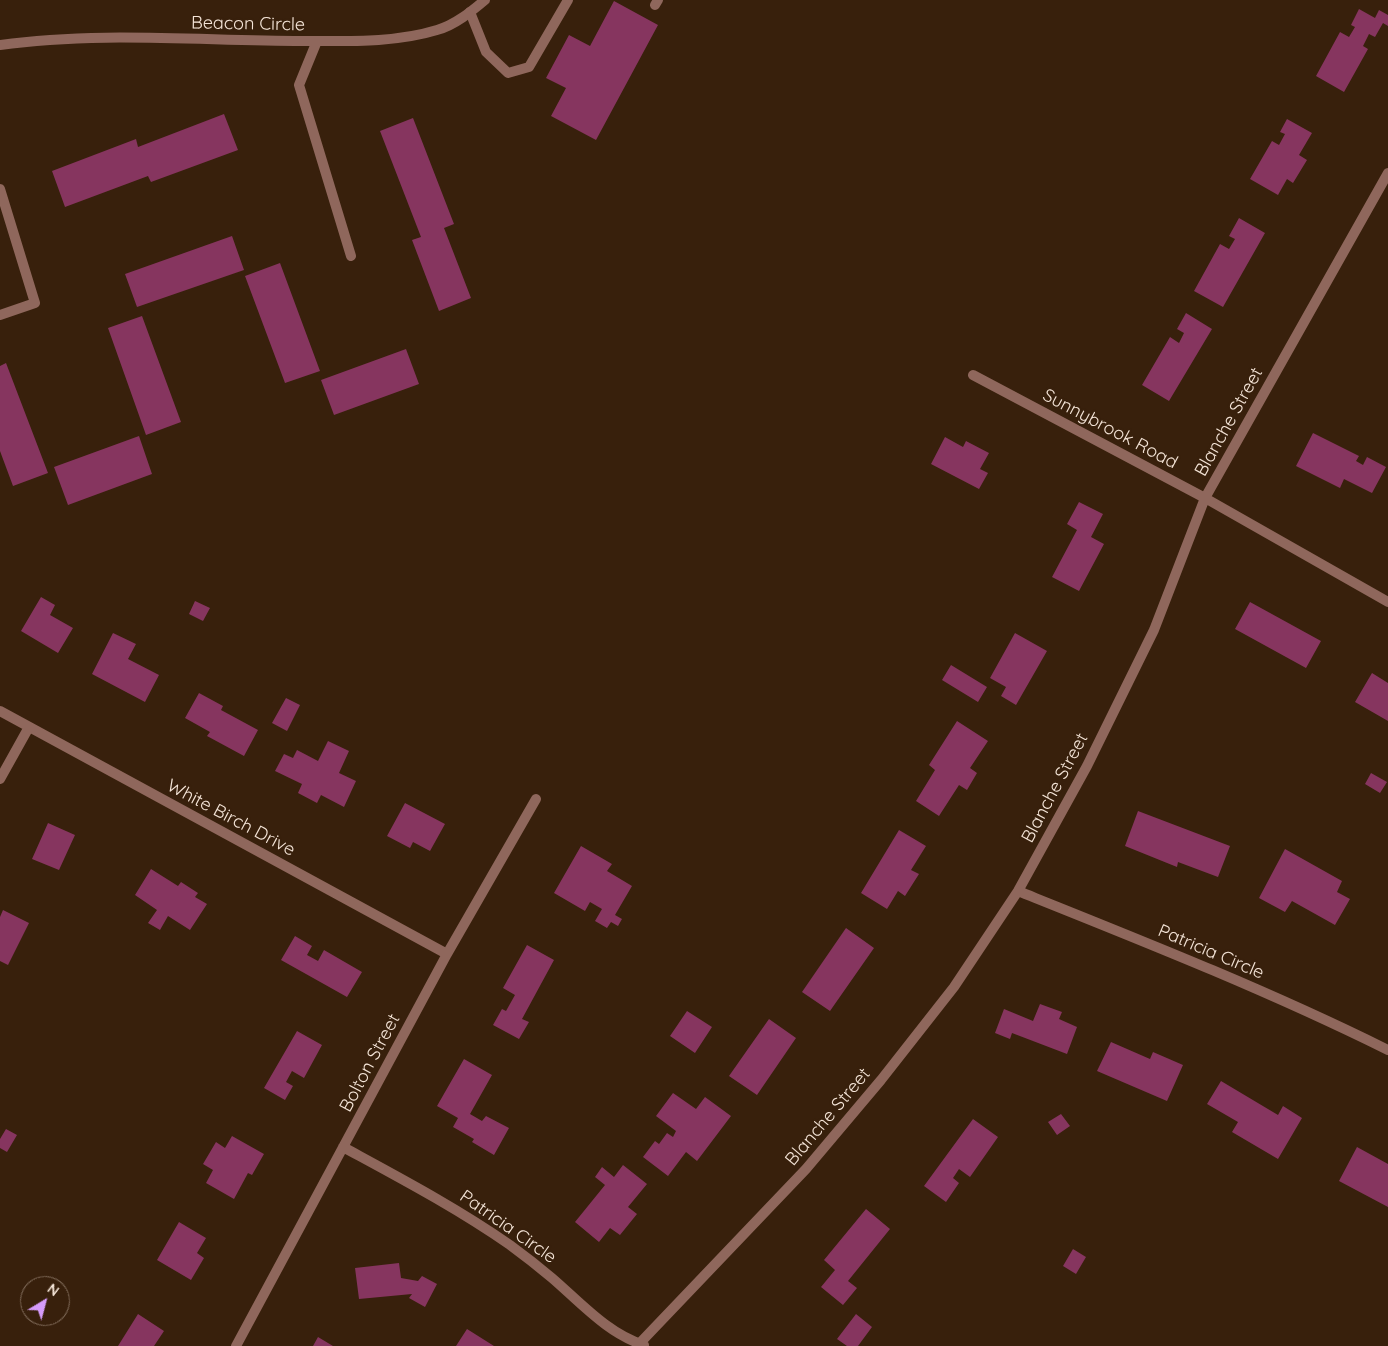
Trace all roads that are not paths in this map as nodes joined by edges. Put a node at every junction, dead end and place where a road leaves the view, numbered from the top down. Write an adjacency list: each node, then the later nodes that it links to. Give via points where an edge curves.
1 (485, 0): 3 (street, Beacon Circle)
2 (568, 0): 3 (street, via 529,66 508,73 486,52)
3 (470, 12): 4 (street, Beacon Circle, via 439,30 399,38)
4 (316, 41): 5 (street, Beacon Circle, via 40,39); 8 (street, via 299,85)
5 (0, 45)
6 (1388, 173): 11 (street, Blanche Street)
7 (0, 189): 9 (street, via 36,303)
8 (351, 256)
9 (0, 315)
10 (973, 375): 11 (street, Sunnybrook Road)
11 (1205, 498): 12 (street, Sunnybrook Road); 17 (street, Blanche Street, via 1154,630 1087,766)
12 (1388, 602)
13 (0, 711): 14 (street, White Birch Drive)
14 (29, 727): 15 (street); 18 (street, White Birch Drive)
15 (0, 780)
16 (536, 799): 18 (street, Bolton Street)
17 (1018, 891): 19 (street, Patricia Circle, via 1275,996); 21 (street, Blanche Street, via 954,987 837,1132)
18 (447, 954): 20 (street, Bolton Street)
19 (1388, 1050)
20 (343, 1147): 21 (street, Patricia Circle, via 470,1218 551,1277 614,1330); 22 (street, Bolton Street)
21 (642, 1345)
22 (236, 1346)

